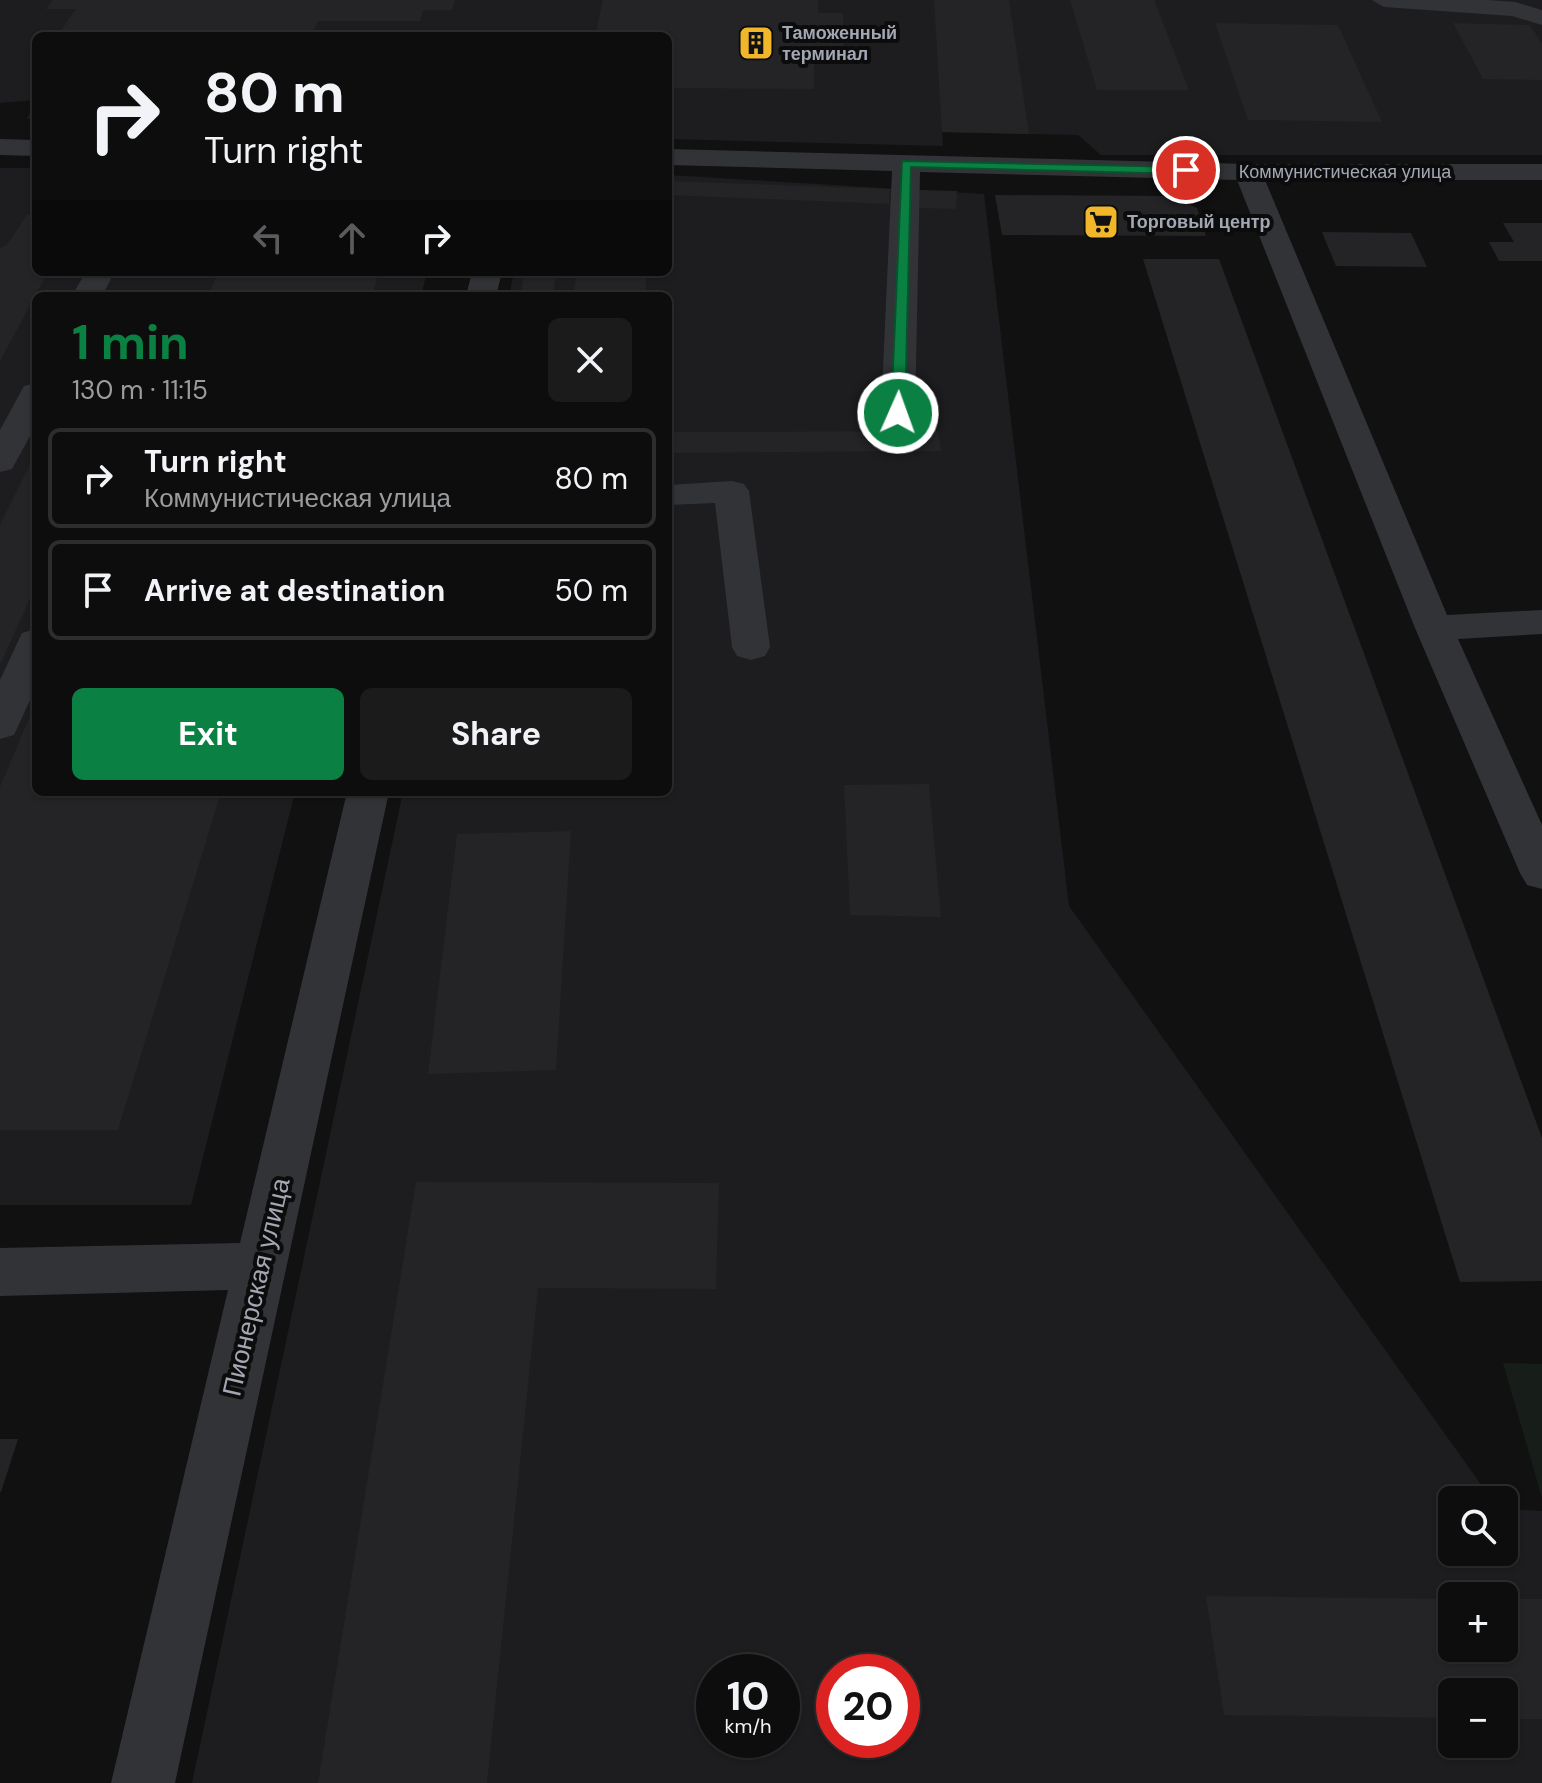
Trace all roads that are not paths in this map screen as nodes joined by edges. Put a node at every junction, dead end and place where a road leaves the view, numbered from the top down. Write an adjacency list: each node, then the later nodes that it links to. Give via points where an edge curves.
1 (1384, 0): 2 (street, via 1515,9)
2 (1542, 18)
3 (672, 157): 4 (street, Коммунистическая улица)
4 (906, 163): 5 (street, Коммунистическая улица); 8 (street)
5 (1248, 172): 6 (street, Коммунистическая улица); 12 (street)
6 (1542, 172)
7 (32, 401): 9 (street)
8 (898, 413)
9 (0, 462)
10 (672, 495): 13 (street, via 732,491)
11 (1542, 622): 12 (street)
12 (1434, 628): 17 (street)
13 (751, 647)
14 (32, 651): 15 (street)
15 (0, 725)
16 (367, 796): 18 (street, Пионерская улица)
17 (1542, 873)
18 (260, 1266): 19 (street); 20 (street, Пионерская улица)
19 (0, 1272)
20 (143, 1783)

